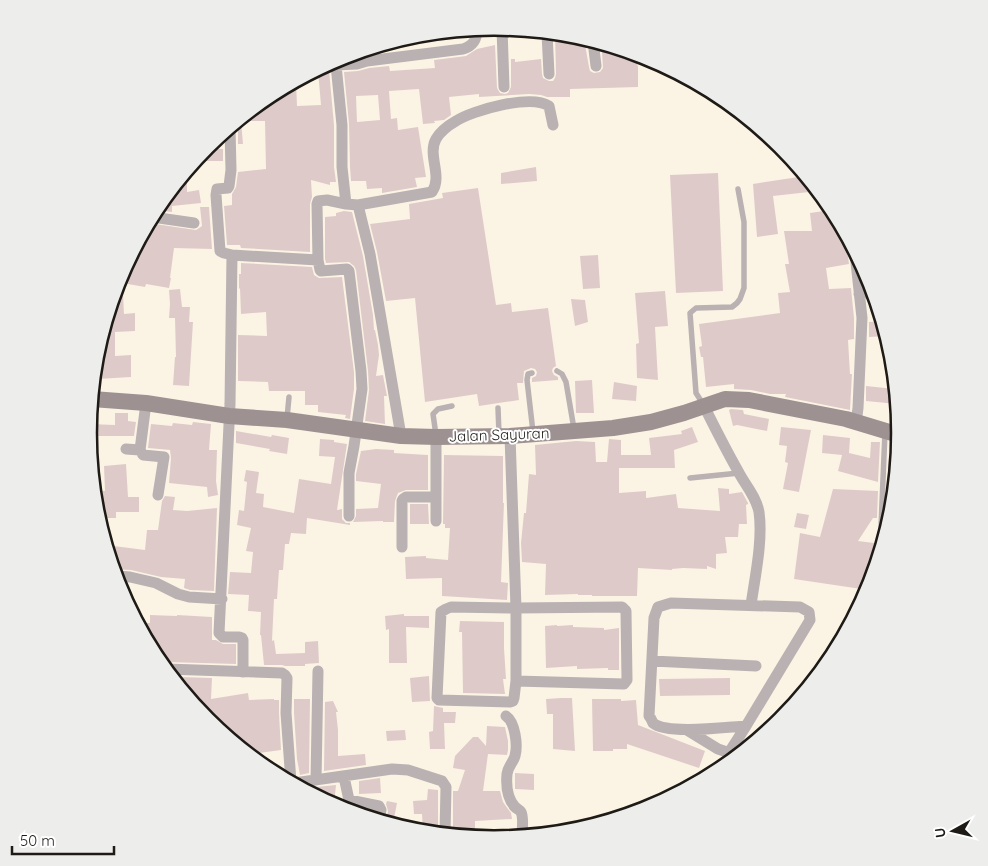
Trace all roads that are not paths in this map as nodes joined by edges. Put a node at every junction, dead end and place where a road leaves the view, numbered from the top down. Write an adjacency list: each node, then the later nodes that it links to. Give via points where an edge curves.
1 (502, 36): 9 (street)
2 (476, 37): 5 (street, via 472,45 463,49)
3 (547, 40): 8 (street)
4 (594, 49): 6 (street)
5 (348, 64)
6 (596, 66)
7 (333, 70): 13 (street, via 342,125)
8 (549, 74)
9 (504, 87)
10 (552, 125): 14 (street, via 549,106 532,101 472,113 454,121 435,140 436,180 432,192)
11 (230, 137): 17 (street, via 229,186 217,189 216,195 220,251)
12 (738, 189): 28 (lane, via 744,222 744,288 740,299 732,306 696,308 690,313 696,393)
13 (346, 204): 14 (street); 18 (street, via 318,201)
14 (358, 205): 37 (street, via 370,254)
15 (161, 218): 16 (street)
16 (194, 223)
17 (232, 255): 18 (street); 30 (street)
18 (318, 260): 33 (street, via 321,271 349,271 362,371)
19 (858, 274): 21 (street)
20 (866, 293): 21 (street)
21 (860, 294): 32 (street, via 862,318)
22 (557, 371): 34 (lane, via 566,382)
23 (532, 373): 36 (lane, via 528,374 527,380)
24 (290, 397): 31 (lane)
25 (99, 400): 26 (street, Jalan Sayuran)
26 (146, 403): 30 (street, Jalan Sayuran); 42 (street)
27 (452, 406): 39 (lane, via 438,409 433,414)
28 (704, 406): 32 (street, Jalan Sayuran, via 725,399 749,400); 34 (street, Jalan Sayuran, via 644,424); 43 (street)
29 (498, 408): 38 (lane)
30 (229, 416): 31 (street, Jalan Sayuran); 52 (street)
31 (287, 420): 33 (street, Jalan Sayuran)
32 (856, 423): 35 (street, Jalan Sayuran)
33 (356, 430): 37 (street, Jalan Sayuran); 48 (street, via 349,473)
34 (574, 431): 36 (street, Jalan Sayuran)
35 (891, 433)
36 (533, 434): 38 (street, Jalan Sayuran)
37 (401, 436): 39 (street, Jalan Sayuran)
38 (505, 436): 39 (street, Jalan Sayuran); 54 (street)
39 (436, 437): 46 (street)
40 (891, 446): 47 (lane)
41 (126, 450): 42 (street)
42 (140, 450): 45 (street, via 143,455 164,457)
43 (739, 473): 44 (lane); 53 (street, via 753,495 760,521)
44 (690, 478)
45 (158, 495)
46 (436, 497): 49 (street); 50 (street, via 403,499)
47 (883, 510)
48 (349, 516)
49 (436, 521)
50 (402, 547)
51 (124, 577): 52 (street, via 156,583 189,597)
52 (222, 599): 59 (street, via 220,633 223,637 242,638)
53 (751, 605): 55 (street, via 671,603 658,608 654,618); 62 (street, via 800,607 809,612 810,620)
54 (516, 608): 60 (street); 60 (street, via 452,607 441,612 436,696 439,700 510,702 514,698); 60 (street, via 625,608 627,680 624,684)
55 (652, 661): 56 (street); 63 (street, via 649,716 654,724)
56 (756, 666)
57 (175, 669): 59 (street)
58 (318, 671): 66 (street)
59 (244, 672): 64 (street, via 282,673 286,676)
60 (516, 681)
61 (506, 716): 70 (street, via 514,730 516,754 507,773 507,791 521,812)
62 (746, 726): 63 (street); 63 (street, via 727,752)
63 (687, 730)
64 (292, 775)
65 (344, 777): 66 (street); 68 (street, via 349,800 379,806); 69 (street, via 392,769 408,770 442,781 446,787)
66 (316, 780): 67 (street)
67 (305, 781)
68 (380, 813)
69 (445, 826)
70 (522, 829)

